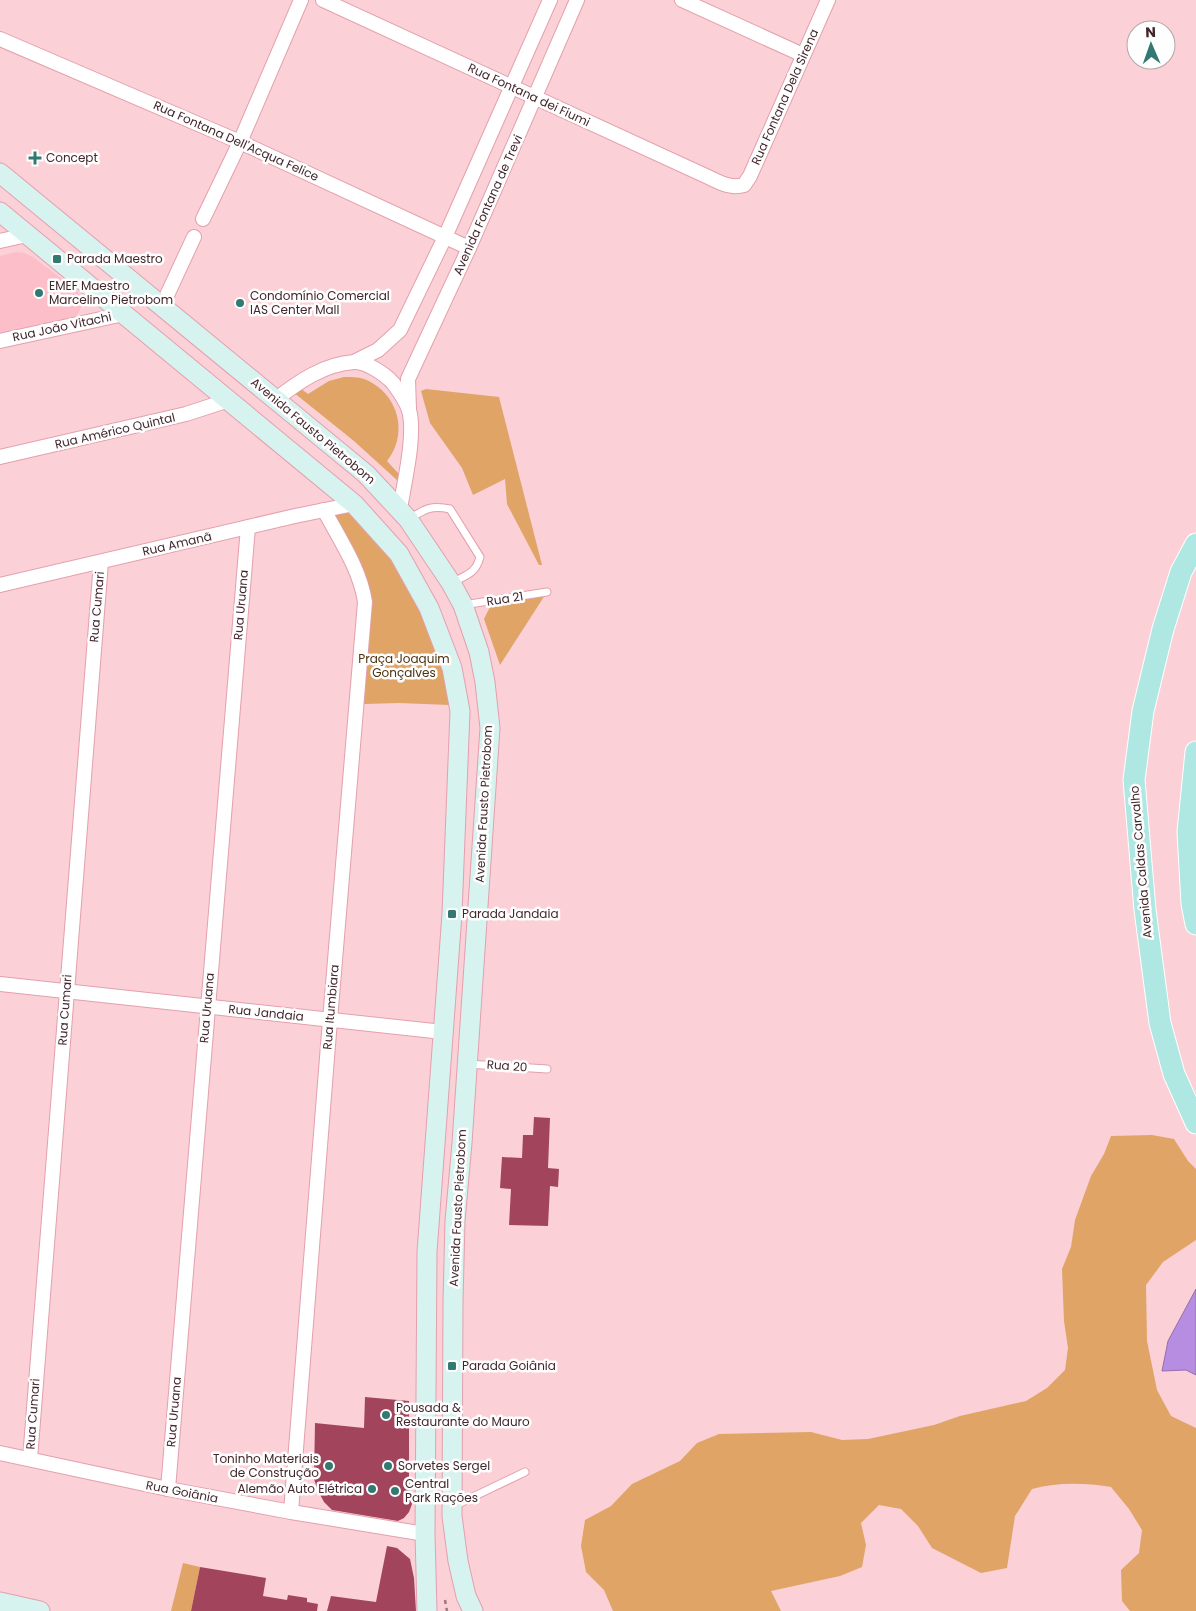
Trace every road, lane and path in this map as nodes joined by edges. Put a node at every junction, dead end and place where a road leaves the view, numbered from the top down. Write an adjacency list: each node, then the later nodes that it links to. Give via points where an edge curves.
1 (301, 0): 11 (street)
2 (323, 0): 9 (street, Rua Fontana dei Fiumi)
3 (550, 0): 9 (street)
4 (577, 0): 10 (street, Avenida Fontana de Trevi)
5 (682, 0): 8 (street)
6 (828, 0): 8 (street, Rua Fontana Dela Sirena)
7 (0, 39): 11 (street, Rua Fontana Dell'Acqua Felice)
8 (803, 55): 13 (street, Rua Fontana Dela Sirena, via 750,176 744,185)
9 (510, 86): 10 (street, Rua Fontana dei Fiumi); 18 (street)
10 (536, 98): 13 (street, Rua Fontana dei Fiumi); 20 (street, Avenida Fontana de Trevi)
11 (240, 142): 15 (street); 18 (street, Rua Fontana Dell'Acqua Felice)
12 (0, 173): 21 (main road, Avenida Fausto Pietrobom)
13 (736, 187)
14 (0, 212): 16 (main road)
15 (203, 219)
16 (28, 235): 19 (street); 22 (main road)
17 (194, 237): 21 (street)
18 (445, 237): 20 (street, Rua Fontana Dell'Acqua Felice); 24 (street, via 400,330 378,350)
19 (0, 242)
20 (469, 248): 27 (street, Avenida Fontana de Trevi, via 408,378)
21 (162, 306): 26 (main road, Avenida Fausto Pietrobom)
22 (124, 314): 23 (street, Rua João Vitachi); 25 (main road)
23 (0, 341)
24 (356, 362): 26 (street, via 326,369 296,384); 27 (street, Avenida Fontana de Trevi, via 387,376)
25 (229, 400): 28 (street, Rua Américo Quintal, via 186,414); 29 (main road)
26 (275, 400): 31 (main road, Avenida Fausto Pietrobom, via 366,474)
27 (409, 410): 31 (street, Avenida Fontana de Trevi, via 411,435)
28 (0, 457)
29 (354, 504): 30 (street, Rua Amanã); 47 (main road, via 399,554 429,608 452,668 460,711 452,914)
30 (324, 510): 32 (street, Rua Amanã); 46 (street, Rua Itumbiara, via 358,574 365,602)
31 (404, 514): 35 (main road, Avenida Fausto Pietrobom); 35 (lane, via 428,508 450,509 480,557 473,572)
32 (248, 527): 34 (street, Rua Amanã); 45 (street, Rua Uruana)
33 (1196, 544): 40 (main road, Avenida Caldas Carvalho, via 1181,572)
34 (101, 562): 36 (street, Rua Amanã); 44 (street, Rua Cumari)
35 (451, 584): 39 (main road, Avenida Fausto Pietrobom)
36 (0, 585)
37 (1196, 586): 40 (main road, via 1187,588)
38 (546, 592): 39 (lane, Rua 21)
39 (463, 605): 48 (main road, Avenida Fausto Pietrobom, via 481,659 490,728)
40 (1170, 606): 50 (main road, Avenida Caldas Carvalho, via 1143,711 1134,780 1144,910 1160,1023 1174,1074)
41 (1196, 752): 42 (main road, via 1188,832)
42 (1196, 924)
43 (0, 984): 44 (street, Rua Jandaia)
44 (66, 991): 45 (street, Rua Jandaia); 52 (street, Rua Cumari)
45 (207, 1006): 46 (street, Rua Jandaia); 54 (street, Rua Uruana)
46 (330, 1020): 47 (street, Rua Jandaia); 56 (street, Rua Itumbiara)
47 (443, 1032): 57 (main road, via 427,1252)
48 (467, 1064): 49 (lane, Rua 20); 55 (main road, Avenida Fausto Pietrobom, via 455,1222)
49 (547, 1069)
50 (1196, 1123)
51 (0, 1453): 52 (street, Rua Goiânia)
52 (30, 1459): 54 (street, Rua Goiânia)
53 (525, 1472): 55 (lane)
54 (168, 1489): 56 (street, Rua Goiânia)
55 (451, 1507): 61 (main road, Avenida Fausto Pietrobom, via 458,1561)
56 (291, 1512): 57 (street, Rua Goiânia)
57 (425, 1534): 60 (main road)
58 (0, 1602): 59 (main road)
59 (40, 1611)
60 (427, 1611)
61 (473, 1611)

